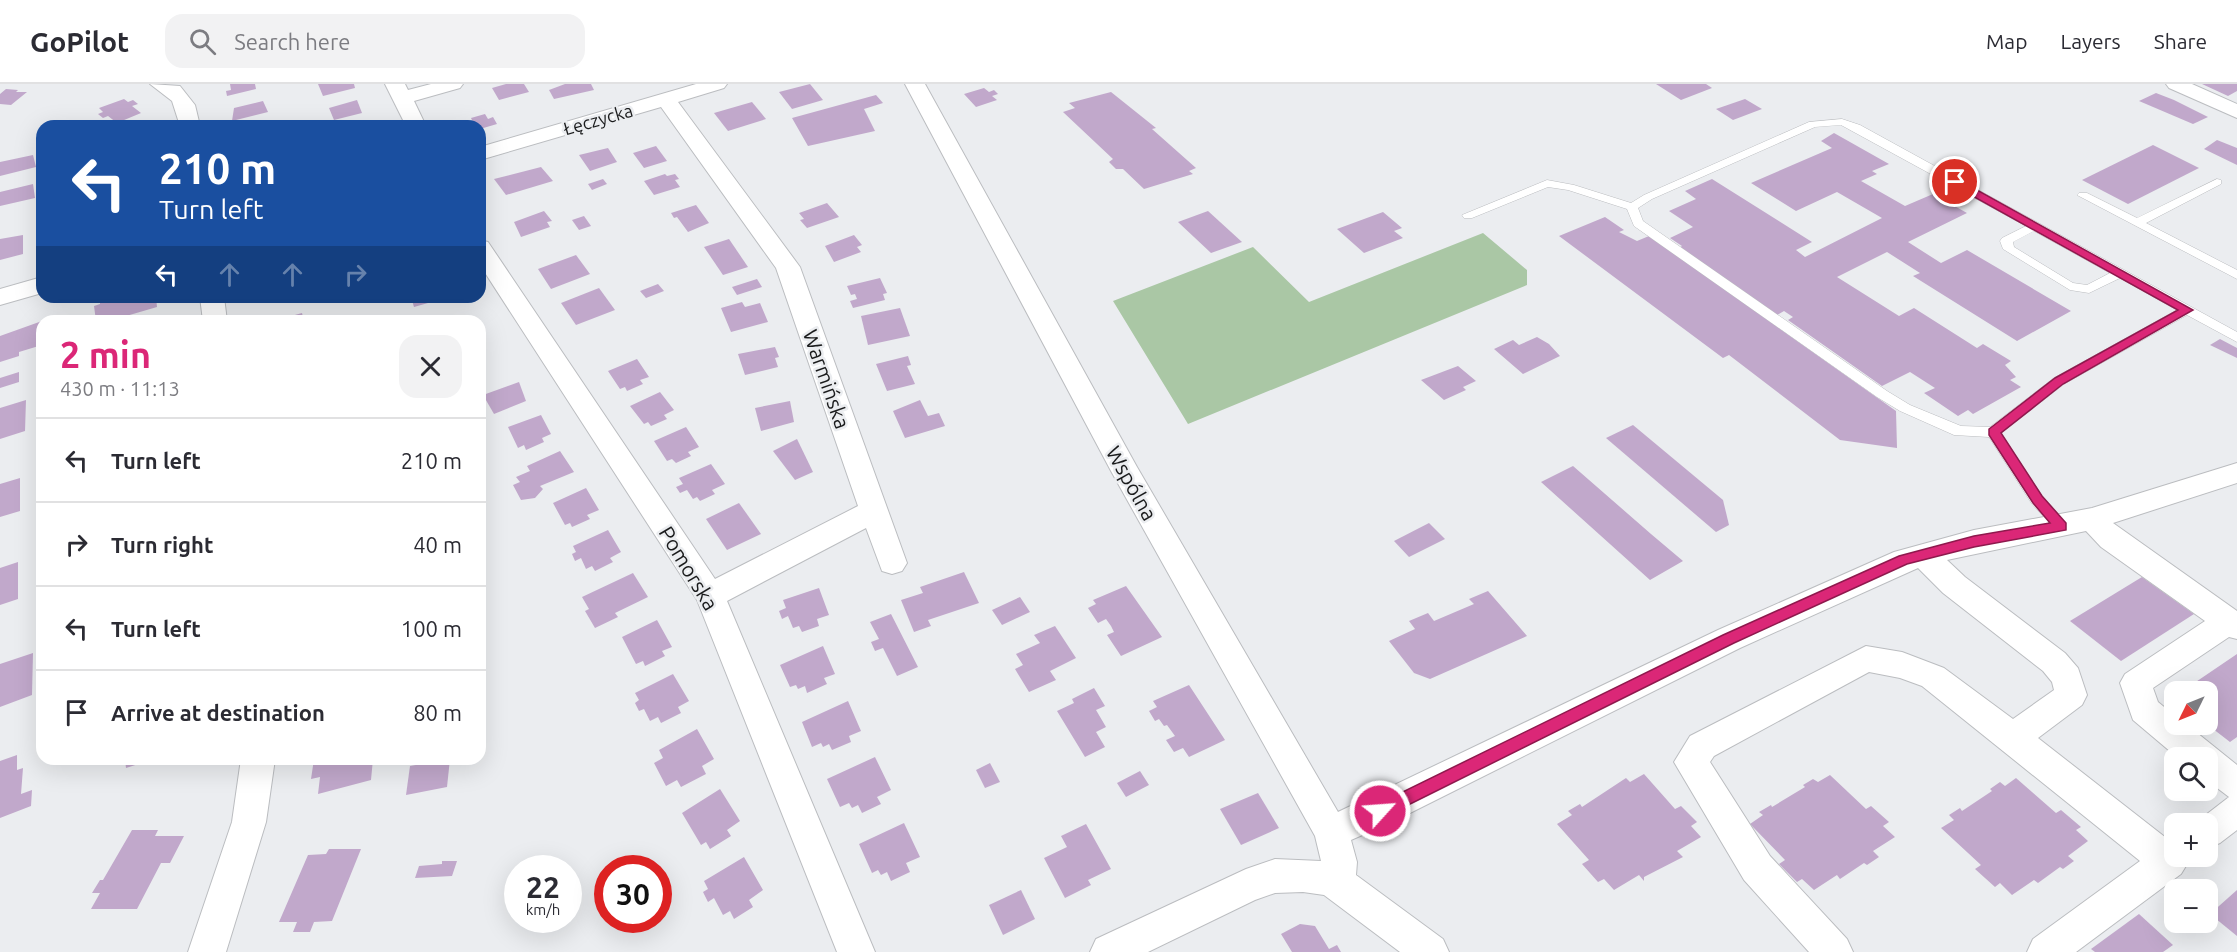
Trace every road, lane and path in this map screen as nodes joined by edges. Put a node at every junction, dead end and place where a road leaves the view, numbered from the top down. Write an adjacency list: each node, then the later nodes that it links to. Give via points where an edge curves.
1 (160, 84): 9 (street, via 173,88 187,107)
2 (453, 84): 6 (street)
3 (717, 84): 7 (street, Łęczycka)
4 (915, 84): 41 (street, Wspólna, via 1125,471)
5 (2176, 84): 8 (street)
6 (399, 91): 10 (street)
7 (666, 99): 11 (street, Łęczycka); 27 (street, Warmińska, via 788,267)
8 (2237, 112)
9 (189, 120)
10 (413, 120)
11 (486, 152)
12 (2217, 182): 16 (lane)
13 (2084, 195): 16 (lane)
14 (1632, 207): 15 (lane, via 1547,183); 17 (lane, via 1813,124 1842,122); 25 (lane, via 1638,223 1882,394 1959,431)
15 (1468, 215)
16 (2136, 223): 20 (lane)
17 (2034, 226): 19 (lane); 19 (lane, via 2006,241 2009,249 2070,286 2088,289)
18 (486, 256): 32 (street, Pomorska)
19 (2120, 273): 23 (lane)
20 (2237, 275)
21 (36, 287): 22 (street)
22 (0, 297)
23 (2187, 310): 24 (lane); 25 (lane, via 2059,381)
24 (2237, 338)
25 (1994, 432): 29 (lane, via 2037,500)
26 (2237, 472): 28 (street)
27 (874, 511): 31 (street, Warmińska); 32 (street)
28 (2092, 519): 29 (street); 33 (street, via 2111,539)
29 (2061, 526): 30 (street)
30 (1923, 554): 34 (street, via 1954,585 2054,662 2067,677 2071,695); 41 (street, via 1729,639)
31 (892, 563)
32 (710, 596): 46 (street, Pomorska)
33 (2233, 624): 35 (street, via 2136,683 2144,710)
34 (2013, 738): 42 (street); 49 (street, via 1933,677 1902,665 1866,658 1702,746 1691,762 1757,868)
35 (2189, 747)
36 (257, 765): 45 (street, via 249,822)
37 (2218, 769): 38 (street)
38 (2237, 785)
39 (2237, 810): 40 (street)
40 (2218, 824)
41 (1331, 832): 44 (street, Wspólna, via 1339,862)
42 (2164, 853)
43 (2164, 865): 50 (street)
44 (1337, 883): 47 (street, via 1303,875 1275,876); 48 (street)
45 (207, 952)
46 (856, 952)
47 (1109, 952)
48 (1430, 952)
49 (1834, 952)
50 (2046, 952)

